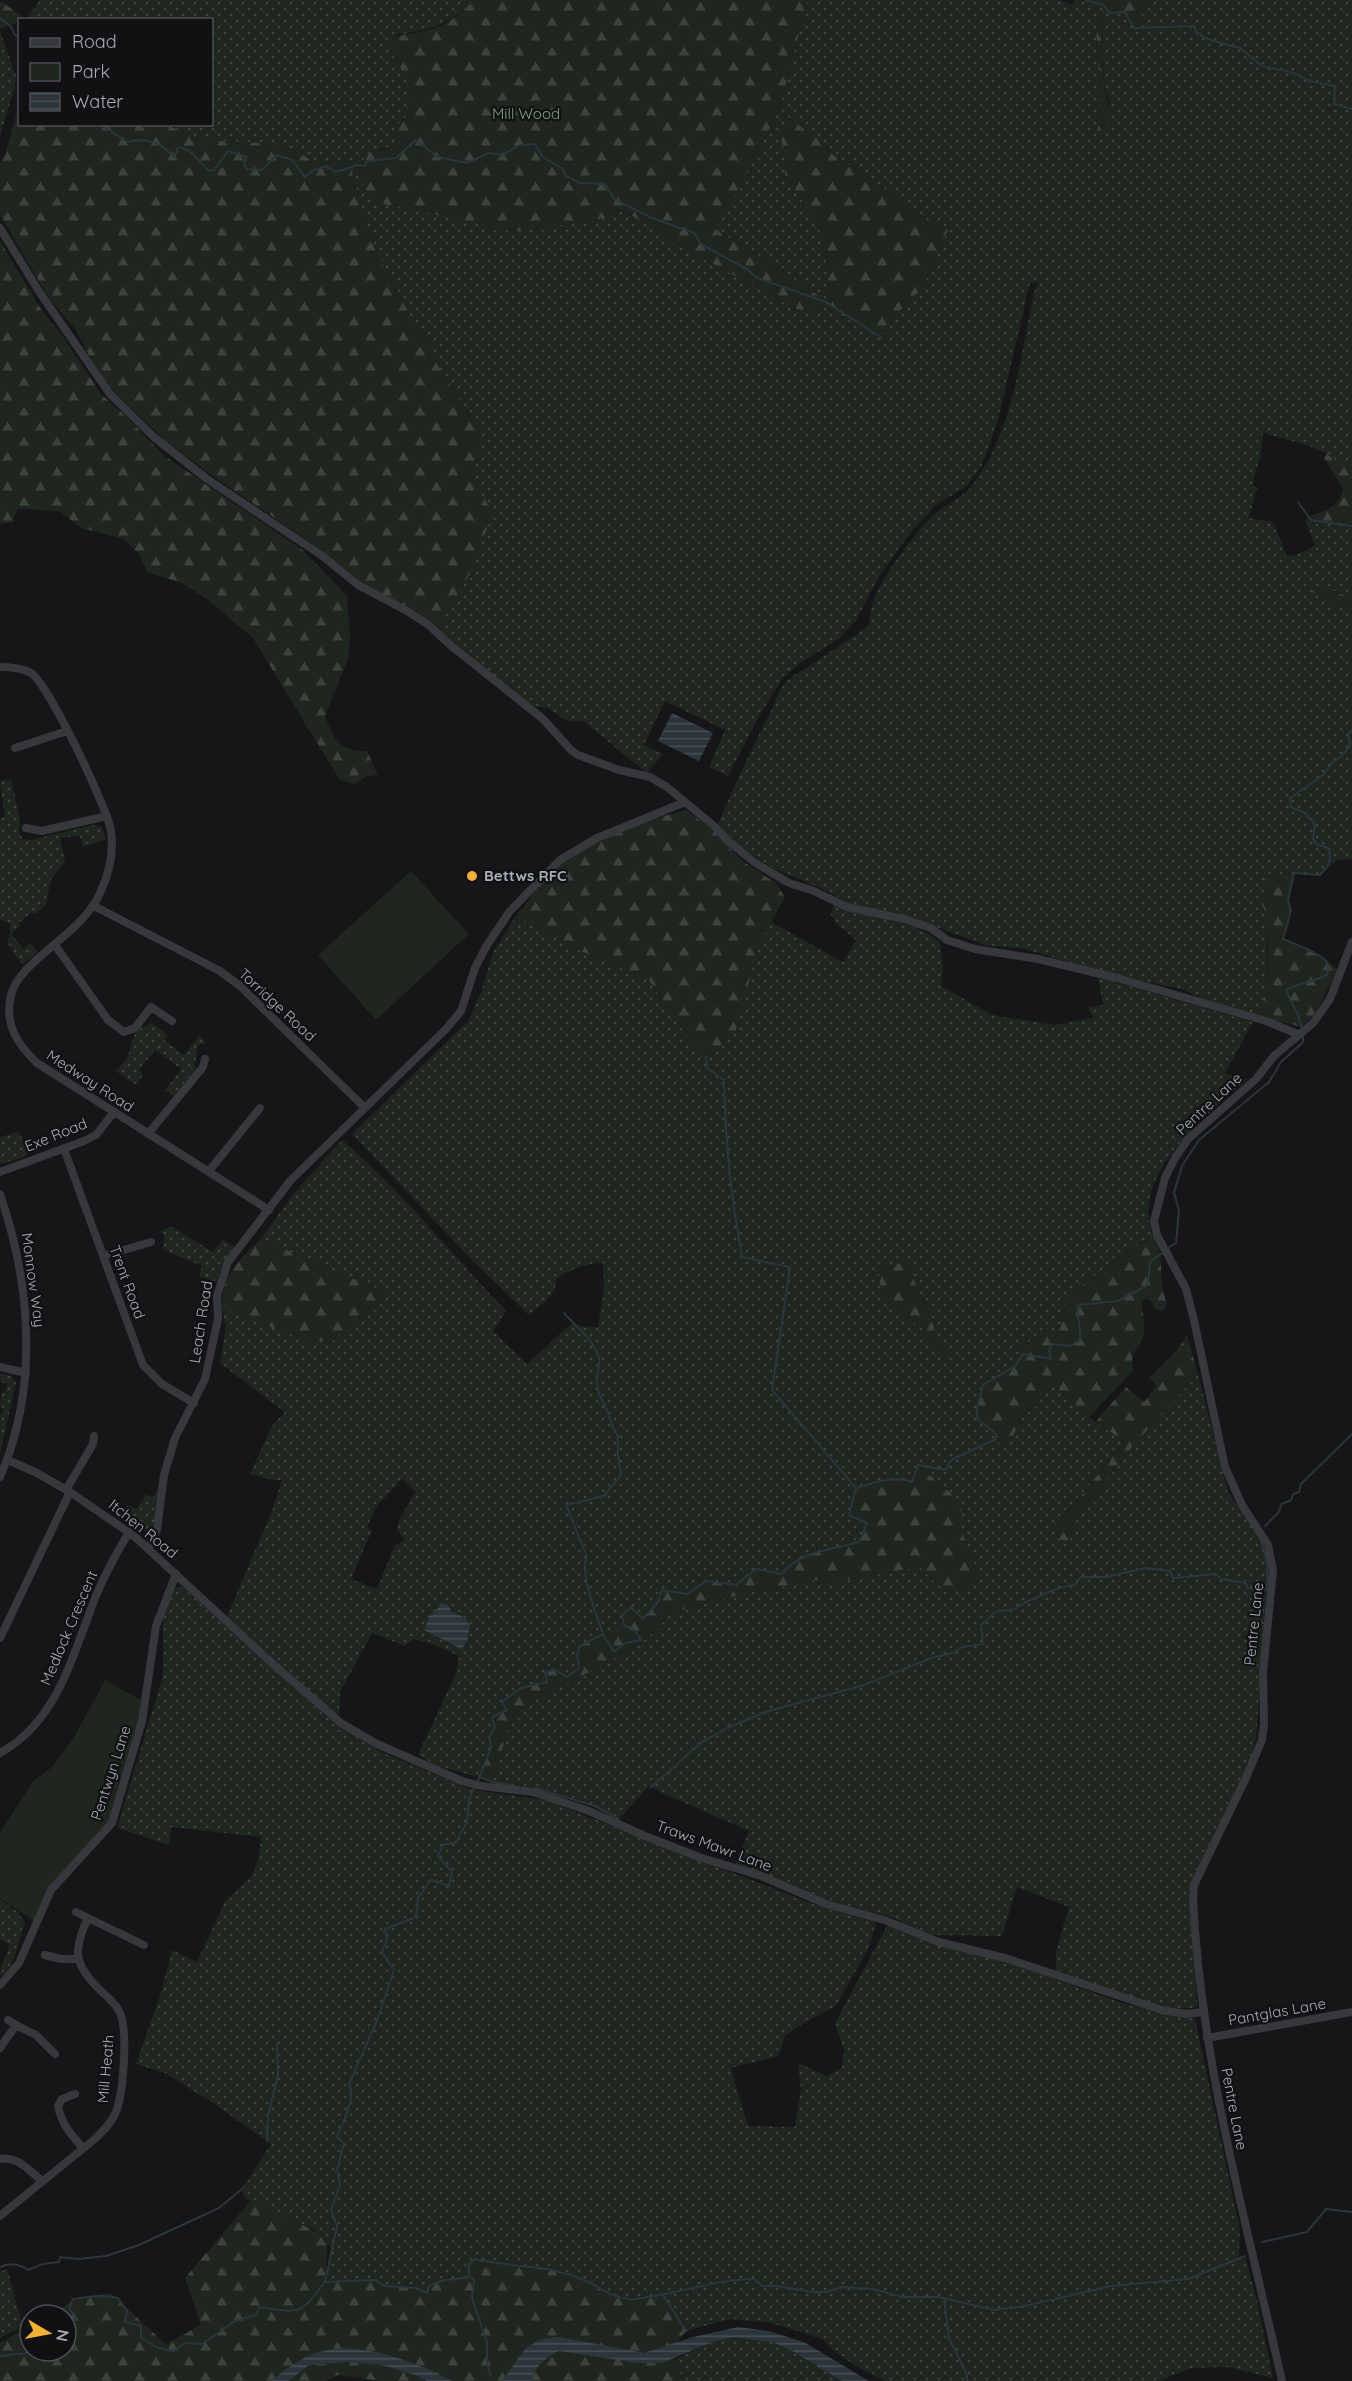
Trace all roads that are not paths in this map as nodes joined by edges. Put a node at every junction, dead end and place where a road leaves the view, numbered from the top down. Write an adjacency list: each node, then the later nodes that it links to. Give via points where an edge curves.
1 (0, 228): 5 (street, via 110,394 178,457 321,555 358,585 430,626 543,719 571,750 619,770 650,777)
2 (0, 667): 3 (street, Medway Road, via 21,669 37,679)
3 (67, 731): 4 (street); 6 (street, Medway Road)
4 (15, 748)
5 (685, 802): 12 (street, via 754,862 789,883 847,907 904,919 975,949 1117,978); 15 (street, Leach Road, via 597,838 560,860 510,911 487,945 461,1011 420,1057)
6 (107, 816): 7 (street, via 42,831); 8 (street, Medway Road, via 111,856)
7 (26, 828)
8 (94, 906): 10 (street, Medway Road); 15 (street, Torridge Road, via 220,971)
9 (1352, 942): 12 (street, Pentre Lane, via 1330,999 1313,1023)
10 (55, 945): 11 (street, via 108,1020 124,1032 135,1028 151,1007); 16 (street, Medway Road, via 17,982 9,1010 12,1031 23,1050 37,1063)
11 (172, 1021)
12 (1298, 1034): 46 (street, Pentre Lane, via 1256,1080 1188,1139 1165,1178 1154,1221 1186,1289 1225,1467 1242,1505 1268,1545 1273,1570 1263,1673 1262,1740 1194,1885)
13 (205, 1059): 17 (street, via 203,1067)
14 (260, 1107): 19 (street)
15 (365, 1108): 22 (street, Leach Road, via 291,1180)
16 (114, 1112): 17 (street, Medway Road); 18 (street, Exe Road, via 96,1135)
17 (148, 1134): 19 (street, Medway Road)
18 (64, 1149): 20 (street, Exe Road); 24 (street, Trent Road)
19 (210, 1171): 22 (street, Medway Road)
20 (0, 1172)
21 (0, 1194): 26 (street, Monnow Way, via 13,1232 24,1294)
22 (269, 1210): 27 (street, Leach Road, via 228,1262 217,1296 218,1319 206,1379)
23 (151, 1242): 24 (street)
24 (103, 1256): 27 (street, Trent Road, via 143,1365 162,1384)
25 (0, 1367): 26 (street)
26 (26, 1372): 29 (street, Monnow Way)
27 (194, 1402): 33 (street, Leach Road, via 175,1438 164,1475 157,1529)
28 (94, 1436): 31 (street)
29 (8, 1460): 30 (street, Monnow Way); 31 (street, Itchen Road)
30 (0, 1477)
31 (68, 1491): 32 (street, Itchen Road); 35 (street)
32 (129, 1532): 33 (street, Itchen Road); 37 (street, Medlock Crescent, via 94,1599 52,1703 34,1728)
33 (149, 1547): 34 (street, Itchen Road)
34 (176, 1574): 36 (street, Itchen Road); 45 (street, Pentwyn Lane, via 156,1626 142,1721 112,1823 51,1890 19,1963)
35 (0, 1638)
36 (248, 1640): 46 (street, Traws Mawr Lane, via 341,1723 376,1744 462,1781 533,1792 826,1904 884,1920 939,1942 1005,1958 1162,2010)
37 (0, 1753)
38 (76, 1912): 39 (street)
39 (87, 1918): 40 (street); 44 (street, via 76,1949)
40 (128, 1937): 41 (street); 42 (street)
41 (144, 1945)
42 (124, 1947)
43 (45, 1955): 44 (street)
44 (77, 1959): 52 (street, Mill Heath, via 121,2014 125,2044 116,2112 108,2127)
45 (0, 1984)
46 (1203, 2012): 48 (street, Pentre Lane)
47 (1352, 2012): 48 (street, Pantglas Lane)
48 (1207, 2038): 56 (street, Pentre Lane)
49 (0, 2048): 50 (street, via 12,2023)
50 (54, 2049)
51 (75, 2094): 52 (street, Mill Heath, via 62,2099 58,2106 69,2133)
52 (83, 2148): 54 (street, Mill Heath)
53 (0, 2160): 54 (street, via 21,2163)
54 (42, 2181): 55 (street, Mill Heath)
55 (0, 2216)
56 (1282, 2381)

